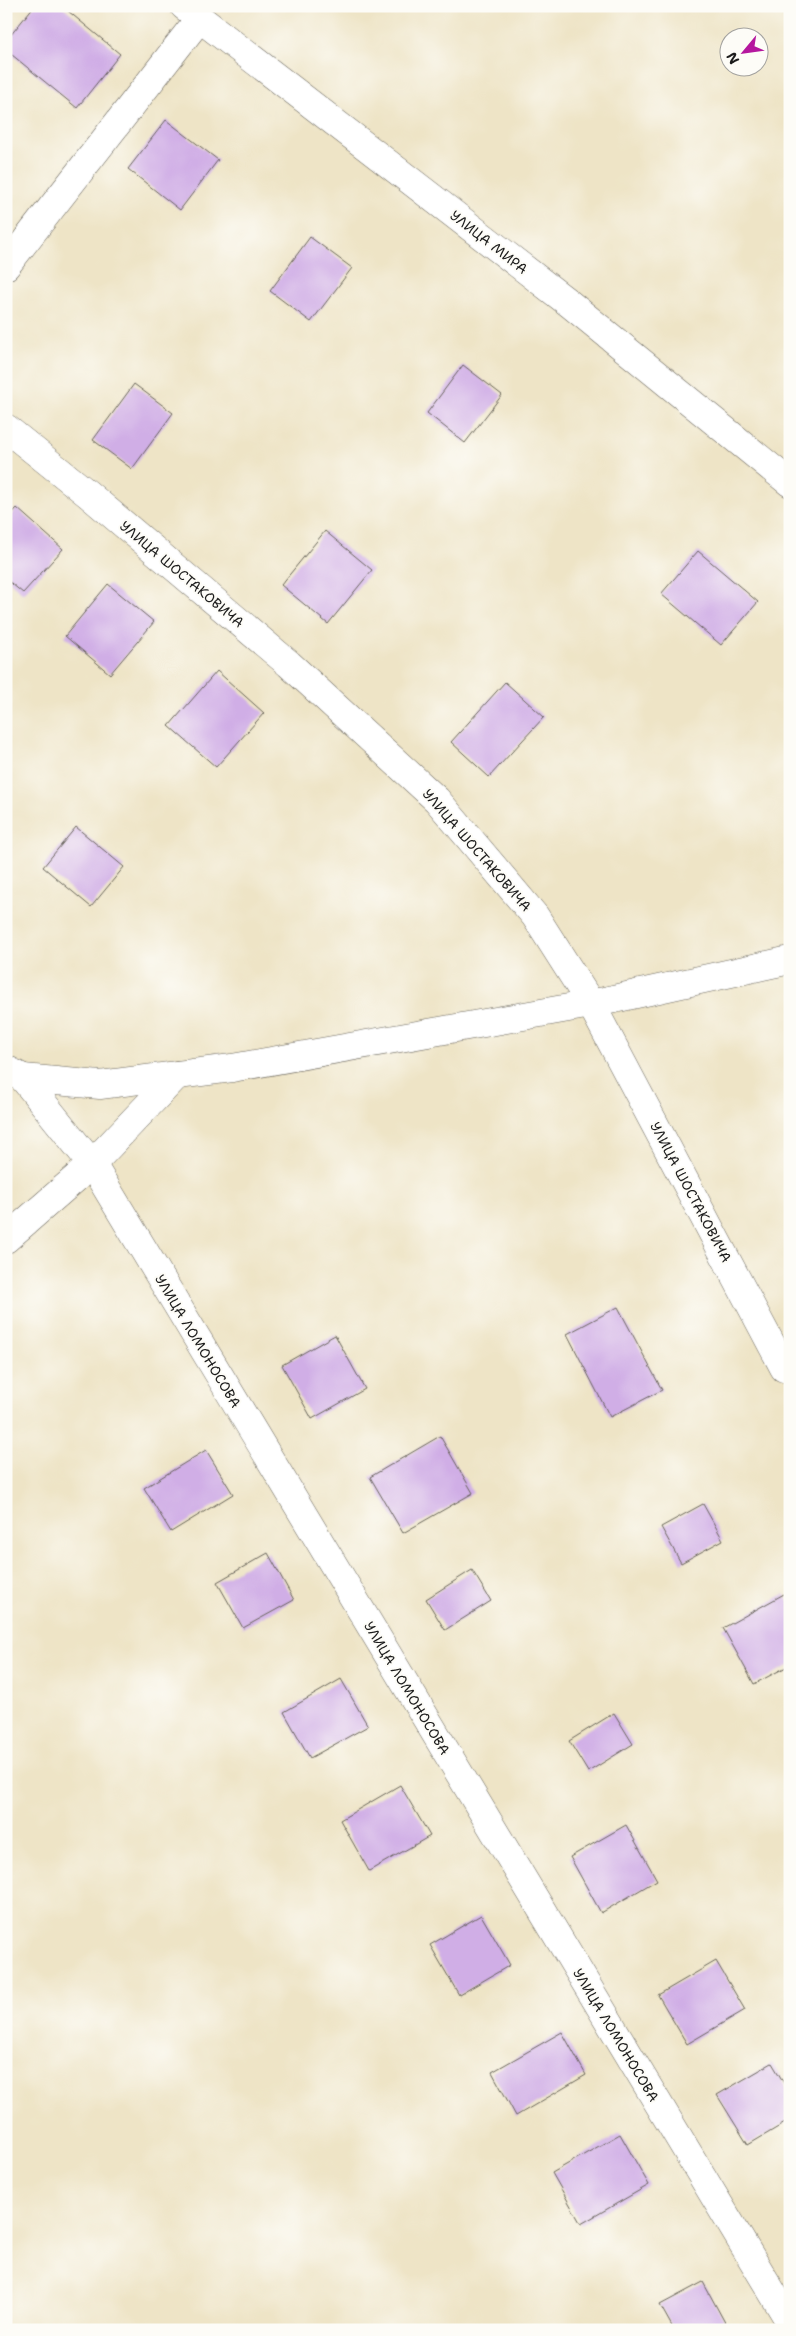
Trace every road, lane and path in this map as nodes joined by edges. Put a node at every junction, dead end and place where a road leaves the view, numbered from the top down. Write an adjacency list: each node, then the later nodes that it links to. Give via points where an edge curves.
1 (192, 13): 2 (street); 4 (street, УЛИЦА МИРА, via 570,304)
2 (6, 266)
3 (6, 428): 6 (street, УЛИЦА ШОСТАКОВИЧА, via 288,664 437,800 535,916)
4 (790, 484)
5 (790, 960): 6 (street)
6 (591, 1004): 8 (street); 11 (street, УЛИЦА ШОСТАКОВИЧА)
7 (14, 1074): 8 (street, via 100,1085); 9 (street, УЛИЦА ЛОМОНОСОВА)
8 (177, 1075): 9 (street)
9 (92, 1164): 10 (street); 12 (street, УЛИЦА ЛОМОНОСОВА)
10 (6, 1239)
11 (784, 1368)
12 (790, 2322)

